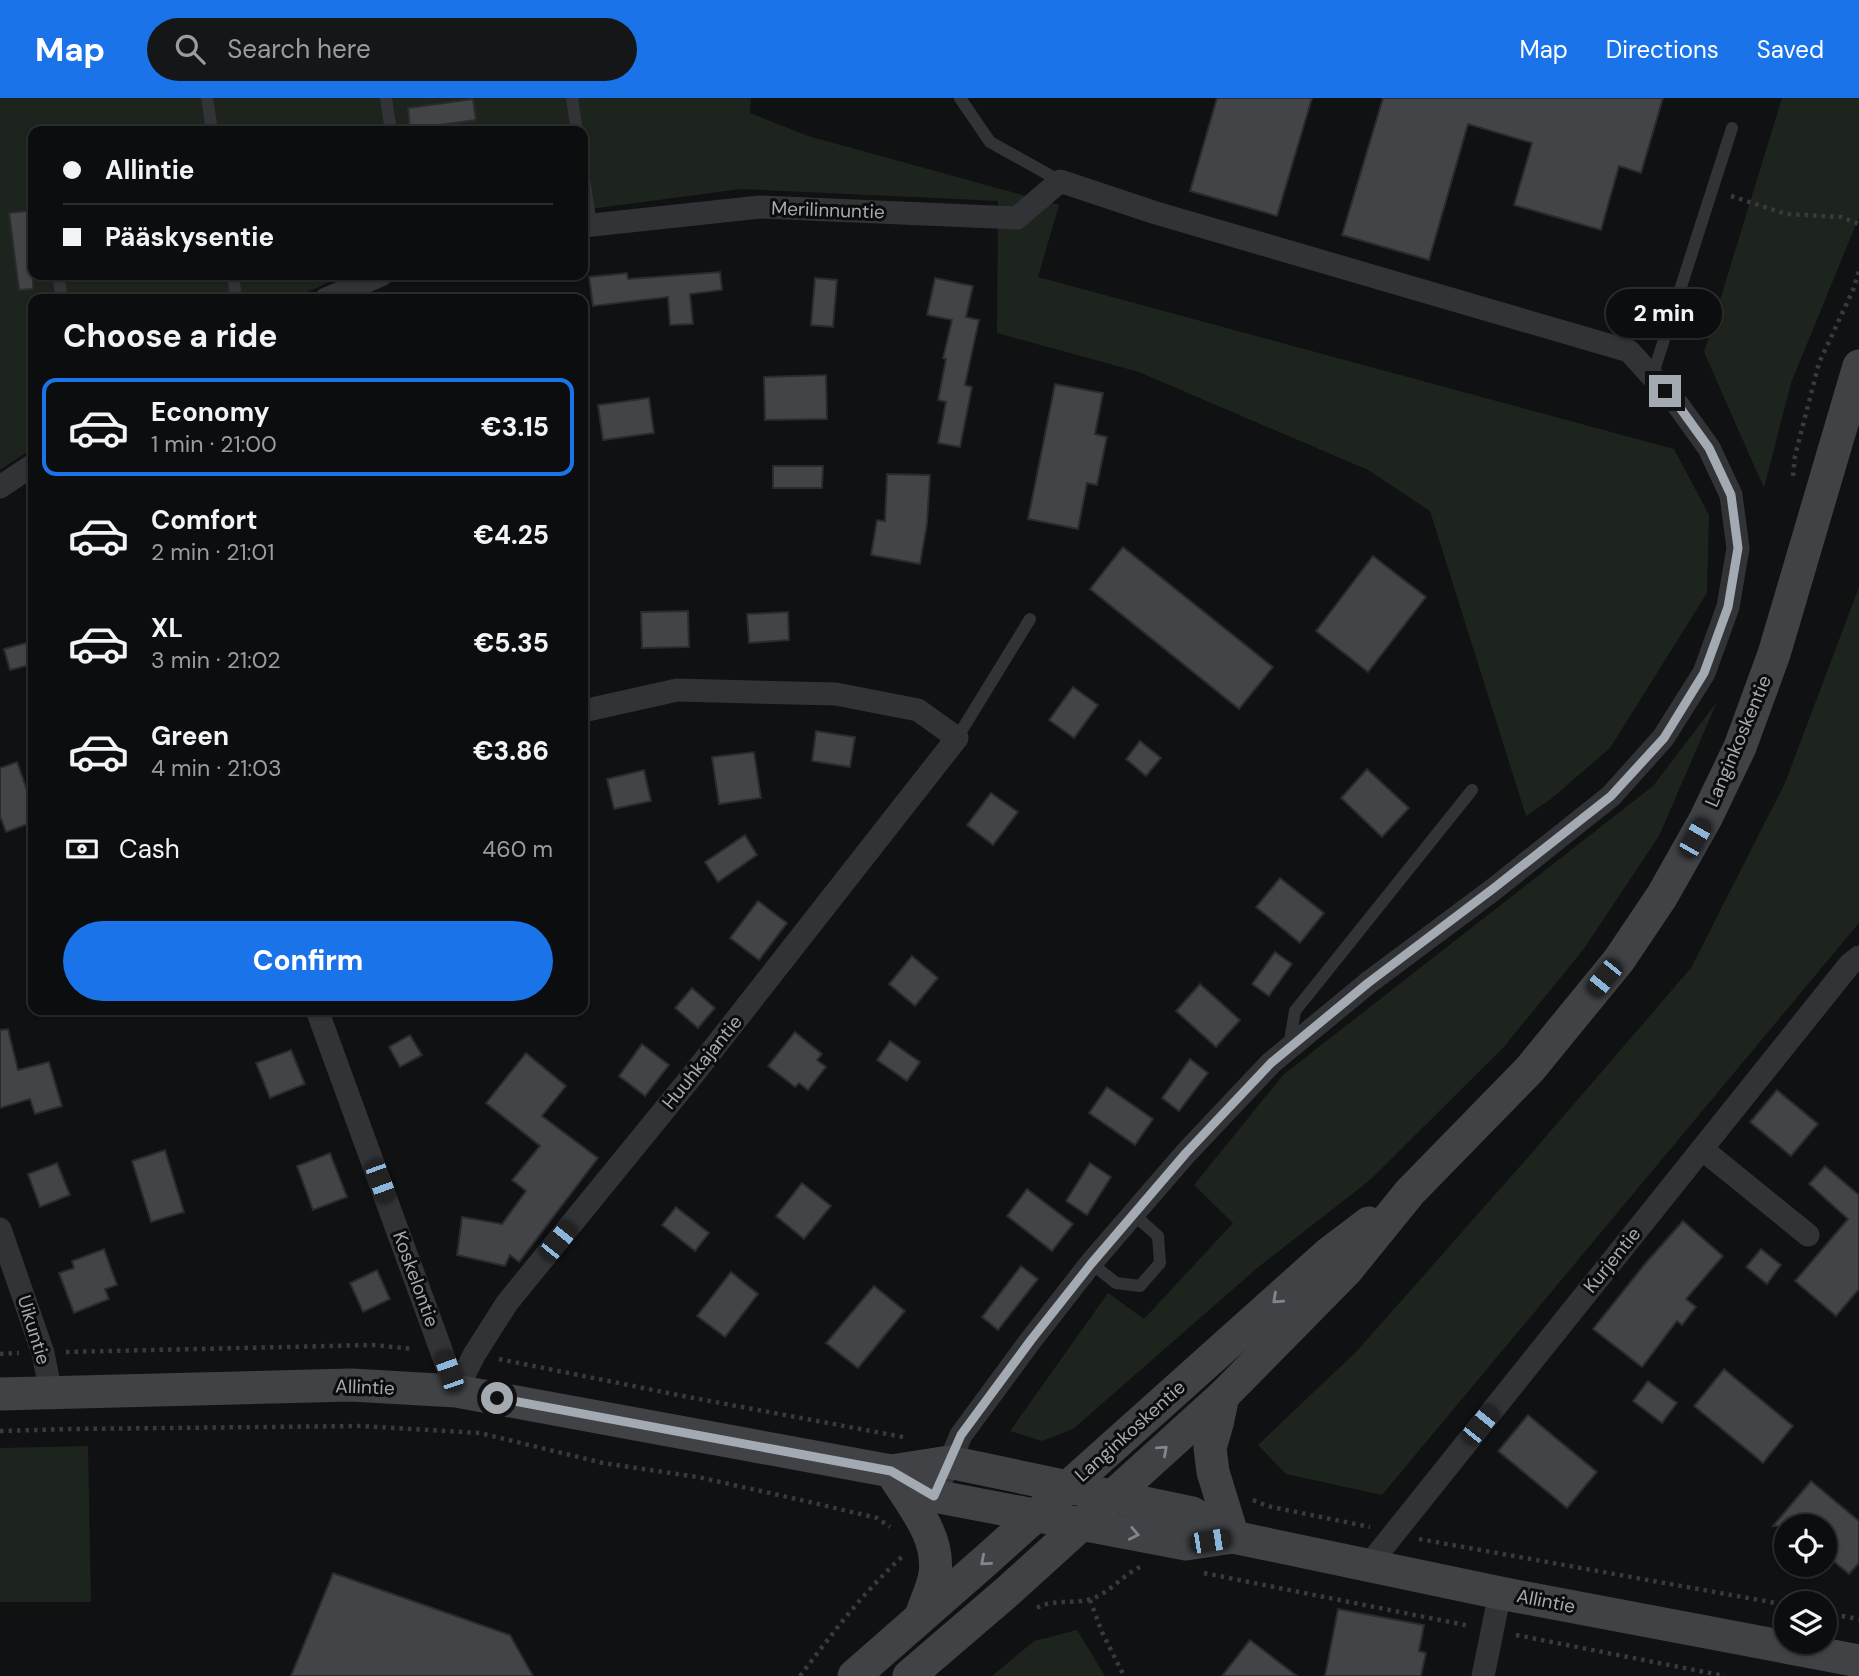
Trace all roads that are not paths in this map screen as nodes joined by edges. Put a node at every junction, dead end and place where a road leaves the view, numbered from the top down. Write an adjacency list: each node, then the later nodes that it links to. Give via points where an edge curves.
1 (207, 98): 5 (lane)
2 (386, 98): 6 (lane)
3 (572, 98): 7 (lane)
4 (960, 98): 9 (lane, via 990,142)
5 (211, 126)
6 (390, 126)
7 (576, 126)
8 (1732, 128): 14 (lane)
9 (1060, 181): 10 (street, Merilinnuntie, via 1017,218 760,207); 14 (street, via 1629,351)
10 (588, 225)
11 (370, 280): 12 (street)
12 (337, 294)
13 (1859, 366): 25 (street, Langinkoskentie, via 1774,654 1740,747 1706,818 1619,960 1530,1069)
14 (1652, 377): 23 (street, via 1709,448 1731,495 1738,548 1728,607 1704,673 1664,738 1611,796)
15 (28, 468): 16 (street)
16 (0, 487)
17 (1030, 619): 19 (lane, Huuhkajantie)
18 (588, 710): 19 (street, via 677,690 836,694 918,710)
19 (957, 738): 30 (street, Huuhkajantie, via 507,1303)
20 (1472, 790): 23 (lane, via 1295,1011)
21 (1859, 957): 24 (street, Kurjentie)
22 (319, 1015): 30 (street, Koskelontie)
23 (1289, 1049): 26 (street)
24 (1702, 1149): 28 (street); 42 (street, Kurjentie)
25 (1410, 1192): 33 (street, Langinkoskentie, via 1346,1271); 36 (street, Langinkoskentie, one-way to 36, via 1328,1254)
26 (1133, 1214): 29 (street); 29 (lane, via 1158,1236 1160,1263 1140,1286 1116,1283)
27 (0, 1229): 31 (street, Uikuntie, via 43,1353)
28 (1808, 1235)
29 (1091, 1264): 34 (street, via 961,1435)
30 (456, 1391): 31 (street, Allintie, via 351,1385); 35 (street, Allintie)
31 (51, 1393): 32 (street, Allintie)
32 (0, 1394)
33 (1223, 1396): 37 (street, Langinkoskentie, one-way to 33); 41 (street, via 1210,1448)
34 (949, 1462): 35 (street, Allintie); 36 (street, Allintie); 40 (street)
35 (891, 1471): 40 (street)
36 (1068, 1487): 37 (street, Allintie); 38 (street, Langinkoskentie)
37 (1113, 1496): 39 (street, Langinkoskentie); 41 (street, Allintie, via 1192,1513)
38 (1036, 1515): 39 (street, Allintie); 40 (street, Allintie); 44 (street, Langinkoskentie, one-way to 44)
39 (1082, 1524): 41 (street, Allintie, one-way to 41, via 1186,1544); 47 (street, Langinkoskentie)
40 (915, 1525): 44 (street, via 929,1532 936,1557)
41 (1233, 1537): 42 (street, Allintie)
42 (1368, 1566): 43 (street, Allintie)
43 (1500, 1592): 45 (street, Allintie); 48 (street)
44 (921, 1616): 46 (street, Langinkoskentie)
45 (1859, 1661)
46 (854, 1676)
47 (909, 1676)
48 (1483, 1676)

